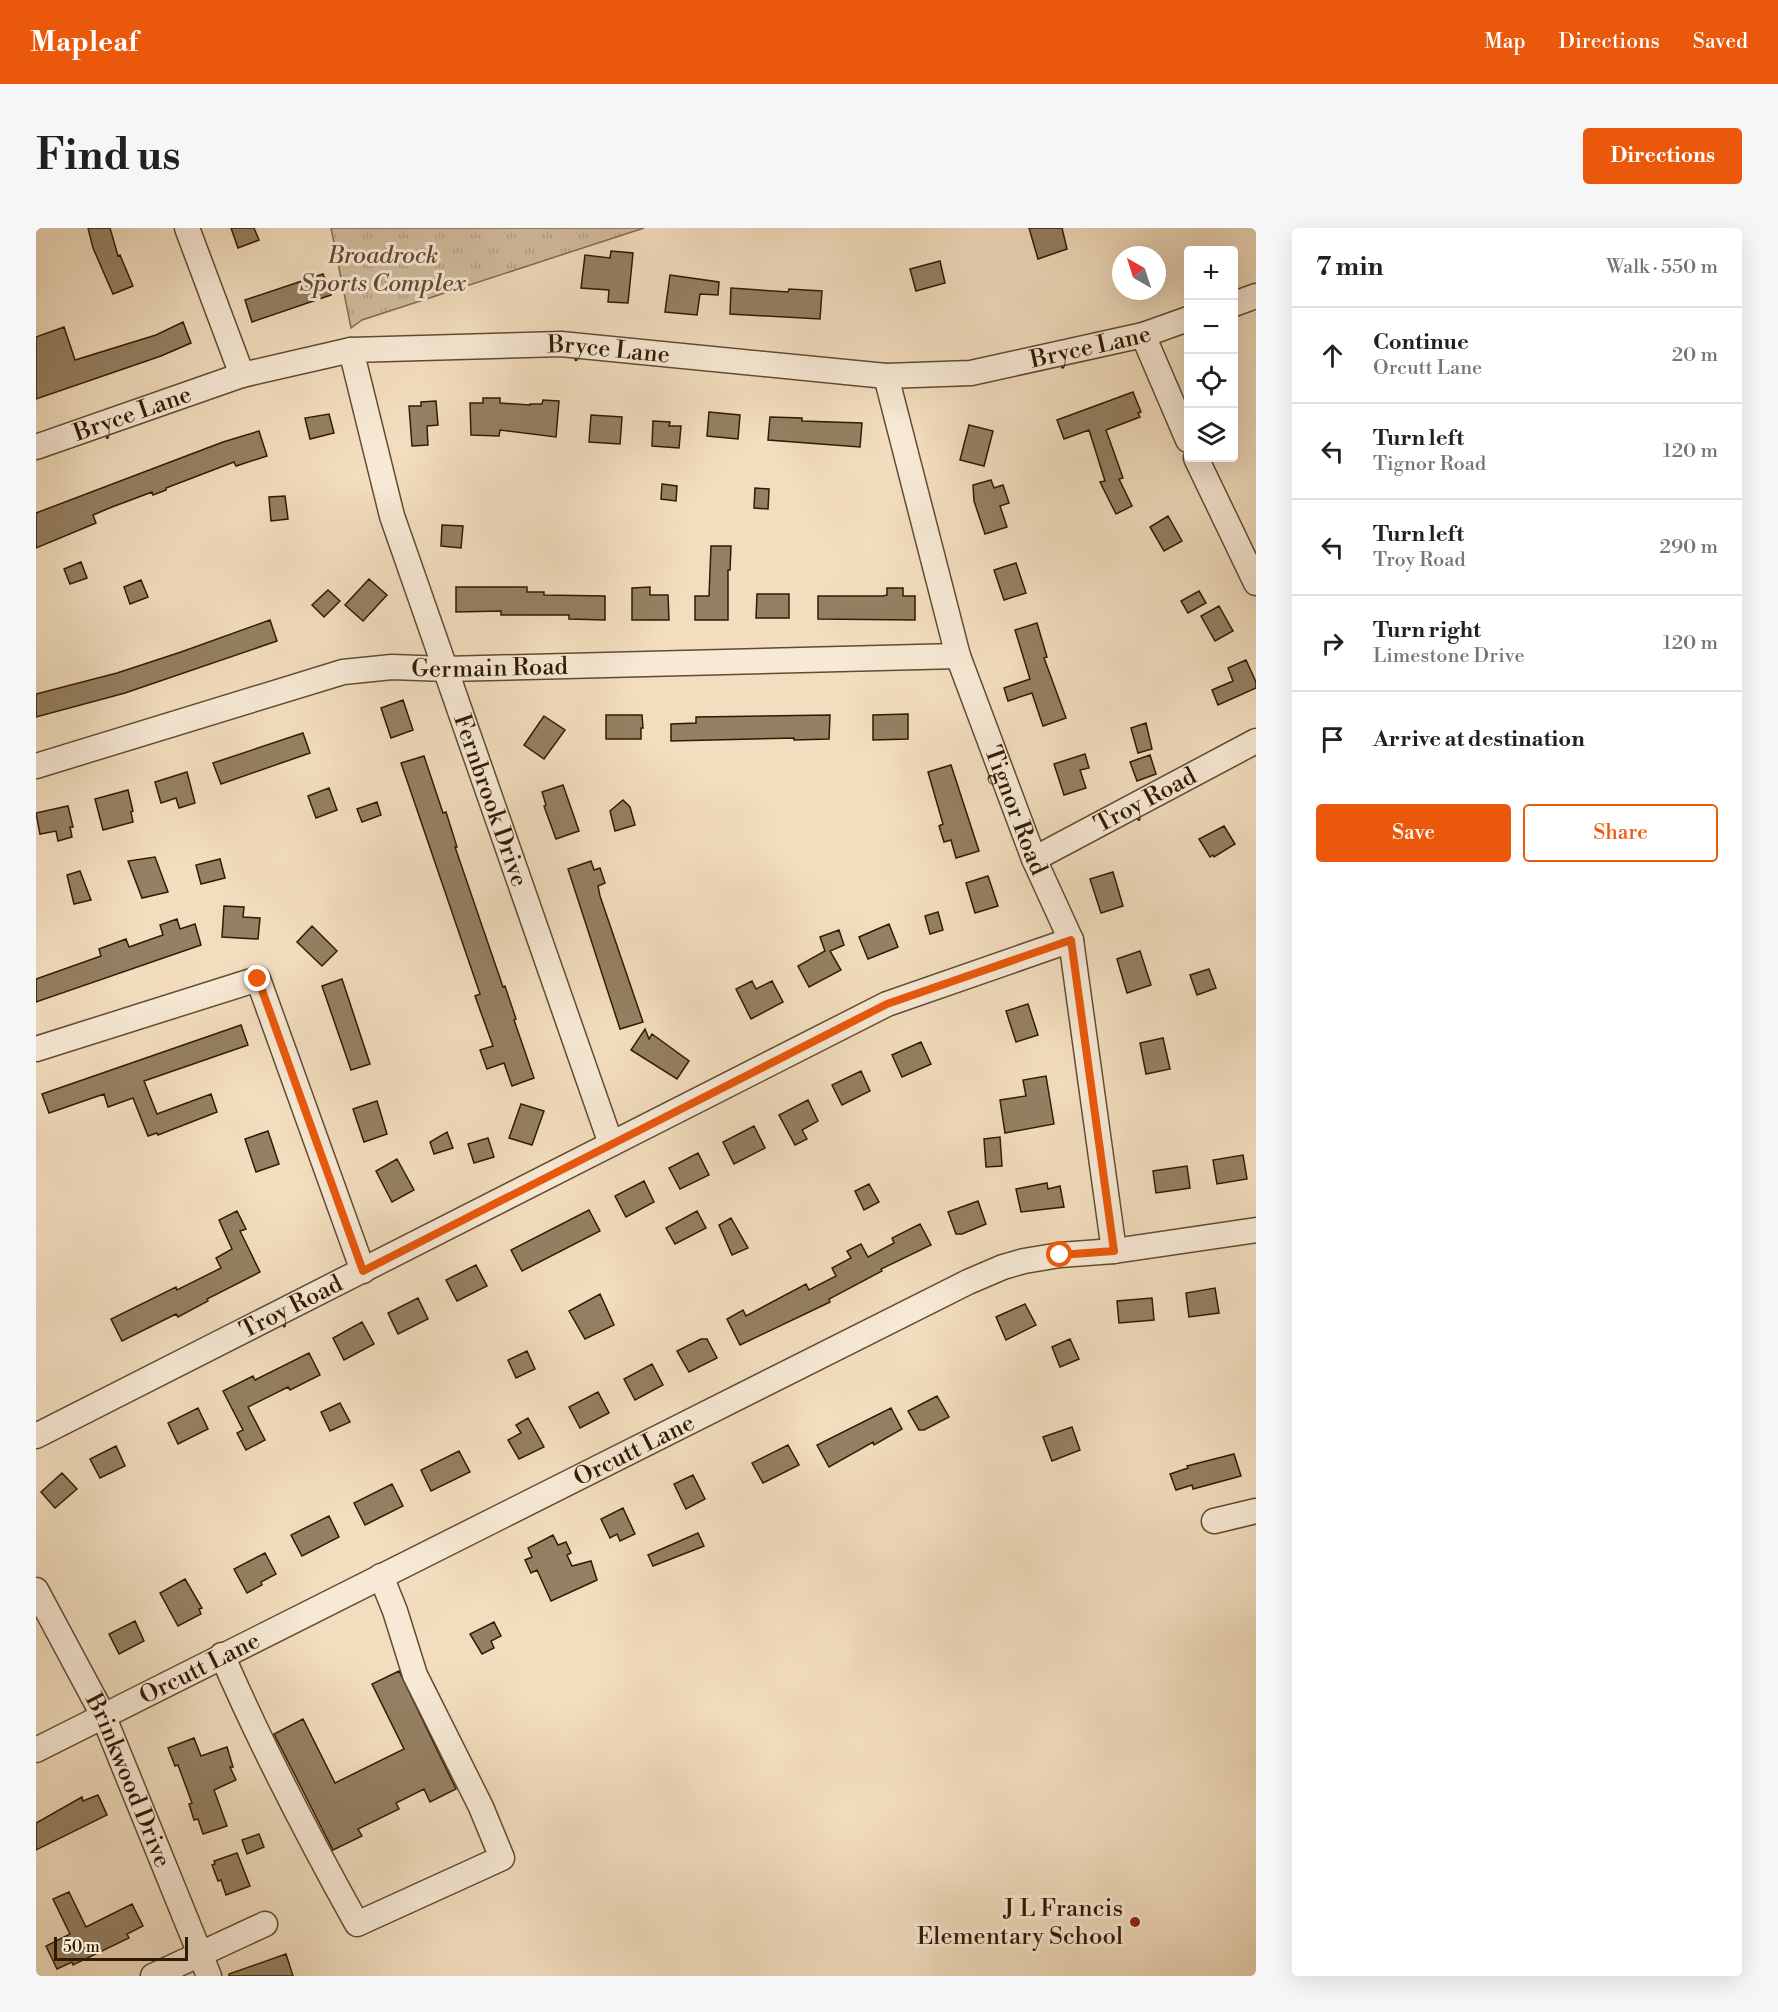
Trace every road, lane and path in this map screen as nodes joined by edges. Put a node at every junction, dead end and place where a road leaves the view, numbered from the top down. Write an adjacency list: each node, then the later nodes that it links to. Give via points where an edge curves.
1 (187, 228): 7 (street)
2 (1256, 296): 3 (street)
3 (1238, 302)
4 (1184, 320): 5 (street, Bryce Lane)
5 (1143, 335): 8 (street, Bryce Lane, via 971,373); 9 (street)
6 (351, 350): 7 (street, Bryce Lane); 8 (street, Bryce Lane, via 561,344); 14 (street, Fernbrook Drive, via 392,516)
7 (242, 375): 10 (street, Bryce Lane)
8 (886, 376): 13 (street, Tignor Road)
9 (1184, 431)
10 (36, 447)
11 (1198, 462): 12 (street)
12 (1256, 583)
13 (958, 656): 14 (street, Germain Road); 17 (street, Tignor Road)
14 (446, 669): 16 (street, Germain Road, via 392,667 343,672); 20 (street, Fernbrook Drive)
15 (1256, 741): 17 (street, Troy Road)
16 (36, 765)
17 (1034, 859): 18 (street, Tignor Road)
18 (1071, 940): 20 (street, Troy Road, via 887,1004); 22 (street, Tignor Road)
19 (36, 1049): 23 (street, via 258,979)
20 (611, 1144): 23 (street, Troy Road)
21 (1256, 1230): 22 (street, Orcutt Lane)
22 (1114, 1251): 27 (street, Orcutt Lane, via 1024,1261 968,1282)
23 (363, 1271): 24 (street, Troy Road)
24 (36, 1436)
25 (1256, 1511): 26 (street)
26 (1214, 1521)
27 (381, 1576): 29 (street, Orcutt Lane); 29 (street, via 415,1675 502,1858 357,1924 258,1738)
28 (36, 1590): 30 (street, Brinkwood Drive)
29 (222, 1655): 30 (street, Orcutt Lane)
30 (103, 1716): 31 (street, Orcutt Lane); 33 (street, Brinkwood Drive)
31 (36, 1750)
32 (265, 1924): 33 (street)
33 (201, 1953): 34 (street); 35 (street, Brinkwood Drive)
34 (153, 1976)
35 (209, 1976)

